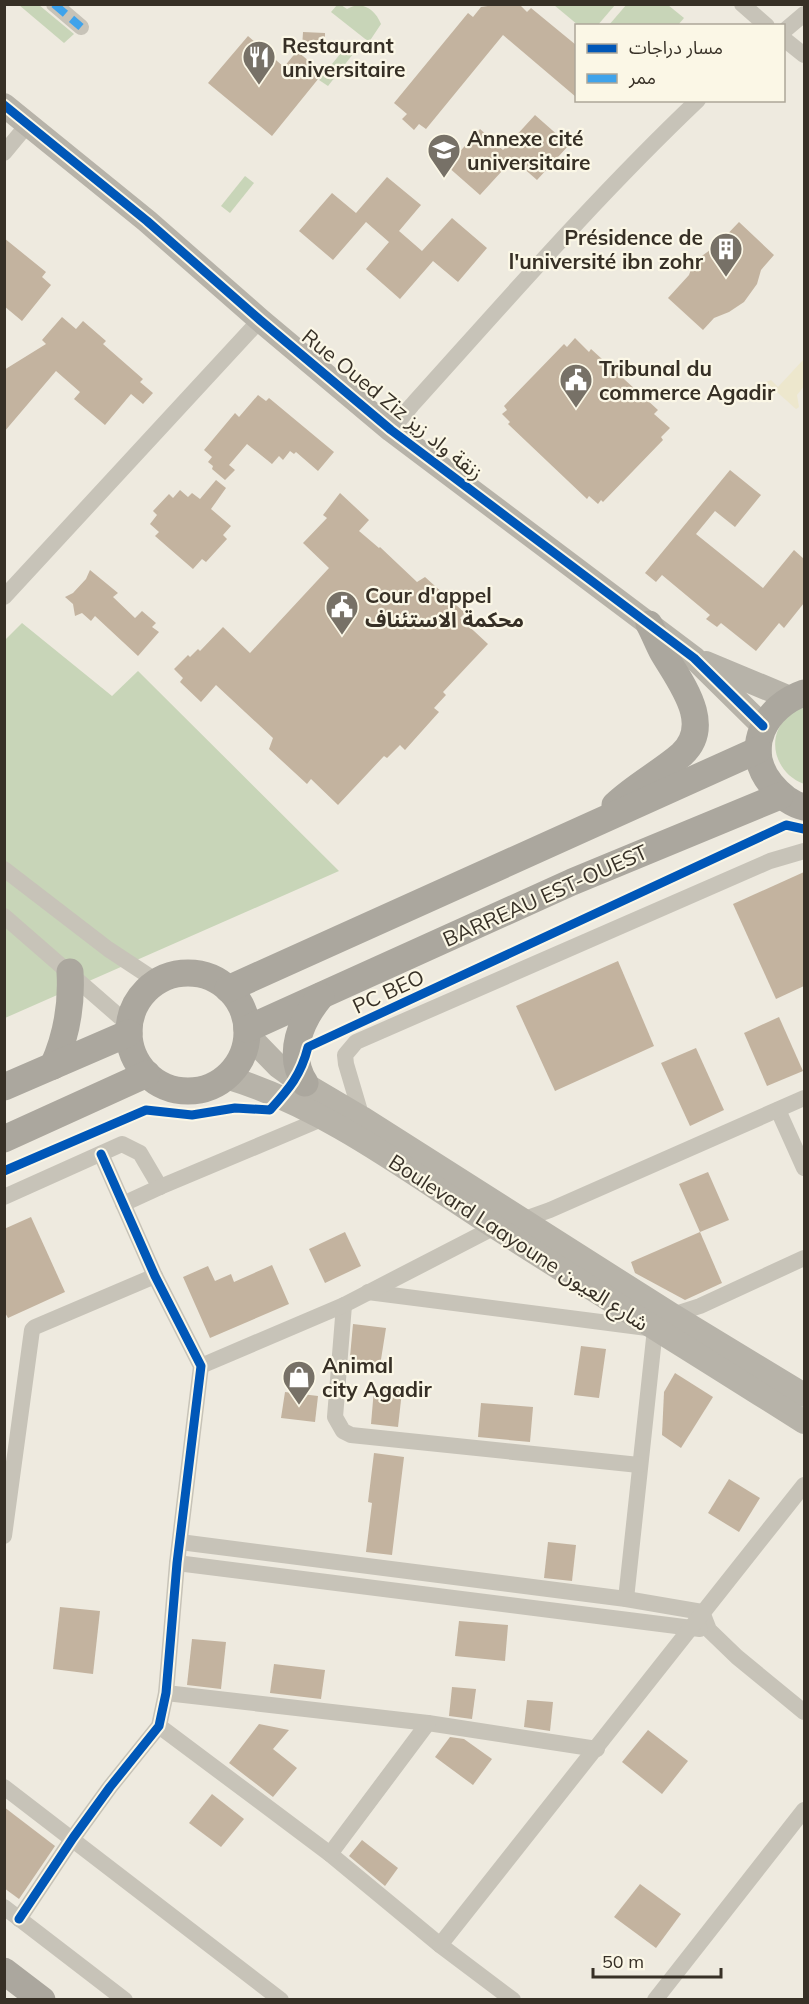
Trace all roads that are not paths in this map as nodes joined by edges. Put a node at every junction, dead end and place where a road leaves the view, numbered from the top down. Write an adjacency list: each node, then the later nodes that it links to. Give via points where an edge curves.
1 (54, 4): 5 (street)
2 (742, 4): 4 (street)
3 (804, 15): 6 (street)
4 (765, 24)
5 (81, 27)
6 (785, 29)
7 (785, 41): 8 (street)
8 (804, 55)
9 (696, 102): 14 (street, via 563,239)
10 (4, 105): 11 (street, Rue Oued Ziz زنقة واد زيز)
11 (28, 124): 12 (street); 13 (street, Rue Oued Ziz زنقة واد زيز)
12 (4, 153)
13 (260, 320): 14 (street, Rue Oued Ziz زنقة واد زيز); 15 (street)
14 (391, 430): 16 (street, Rue Oued Ziz زنقة واد زيز)
15 (4, 597)
16 (649, 624): 17 (street, Rue Oued Ziz زنقة واد زيز); 21 (main road, via 695,711 695,727 690,745 673,762 638,785)
17 (694, 658): 18 (street, Rue Oued Ziz زنقة واد زيز); 19 (street, Rue Oued Ziz زنقة واد زيز)
18 (797, 695): 19 (main road, via 774,710)
19 (761, 738): 20 (main road, via 764,775); 21 (main road, BARREAU EST-OUEST)
20 (792, 801): 28 (main road, BARREAU EST-OUEST, via 572,882)
21 (596, 824): 27 (main road, BARREAU EST-OUEST)
22 (804, 851): 39 (street, via 770,861 356,1042 345,1055)
23 (4, 869): 26 (street)
24 (4, 916): 25 (street)
25 (70, 972): 29 (street); 31 (main road, via 68,1020)
26 (158, 982): 27 (main road, via 187,973 216,980); 29 (main road, via 134,1008)
27 (228, 989): 30 (main road, via 241,1007)
28 (321, 996): 30 (main road, BARREAU EST-OUEST); 34 (main road, via 302,1024 298,1040 296,1057)
29 (129, 1029): 31 (main road); 32 (main road, via 134,1055)
30 (247, 1032): 33 (main road, via 237,1065); 34 (street, Boulevard Laayoune شارع العيون, via 278,1066)
31 (53, 1066): 35 (main road)
32 (147, 1074): 33 (main road, via 160,1084 194,1091); 40 (main road)
33 (226, 1077): 38 (street, Boulevard Laayoune شارع العيون, via 262,1088)
34 (304, 1083): 39 (street, Boulevard Laayoune شارع العيون)
35 (4, 1087)
36 (804, 1098): 37 (street)
37 (778, 1110): 42 (street); 46 (street)
38 (324, 1118): 43 (street); 47 (street, Boulevard Laayoune شارع العيون)
39 (362, 1118): 46 (street, Boulevard Laayoune شارع العيون)
40 (4, 1139)
41 (100, 1154): 43 (street, via 122,1144 137,1150); 44 (street); 45 (street)
42 (804, 1168)
43 (160, 1187): 45 (street)
44 (4, 1197)
45 (123, 1204): 49 (street)
46 (522, 1220): 52 (street, Boulevard Laayoune شارع العيون)
47 (495, 1227): 50 (street); 52 (street, Boulevard Laayoune شارع العيون)
48 (804, 1258): 52 (street)
49 (155, 1276): 53 (street); 58 (street, via 32,1330)
50 (368, 1292): 51 (street); 52 (street)
51 (344, 1305): 53 (street); 56 (street, via 335,1417 343,1431 351,1435)
52 (663, 1322): 54 (street, Boulevard Laayoune شارع العيون); 55 (street, Boulevard Laayoune شارع العيون); 56 (street)
53 (201, 1366): 59 (street)
54 (804, 1395)
55 (804, 1422)
56 (639, 1465): 61 (street)
57 (804, 1485): 62 (street)
58 (4, 1536)
59 (180, 1542): 60 (street); 61 (street)
60 (177, 1563): 63 (street); 65 (street)
61 (626, 1599): 62 (street)
62 (702, 1612): 63 (street); 64 (street)
63 (691, 1628): 64 (street); 69 (street)
64 (709, 1630): 66 (street)
65 (166, 1693): 67 (street); 68 (street)
66 (804, 1712)
67 (428, 1723): 69 (street); 73 (street)
68 (159, 1726): 72 (street); 73 (street)
69 (597, 1749): 76 (street)
70 (4, 1787): 72 (street)
71 (804, 1810): 83 (street)
72 (73, 1838): 75 (street); 78 (street)
73 (330, 1854): 76 (street)
74 (4, 1907): 75 (street)
75 (20, 1919): 80 (street)
76 (440, 1945): 82 (street)
77 (4, 1971): 79 (main road)
78 (263, 1994): 81 (street)
79 (42, 2000)
80 (125, 2000)
81 (281, 2000)
82 (513, 2000)
83 (655, 2000)

